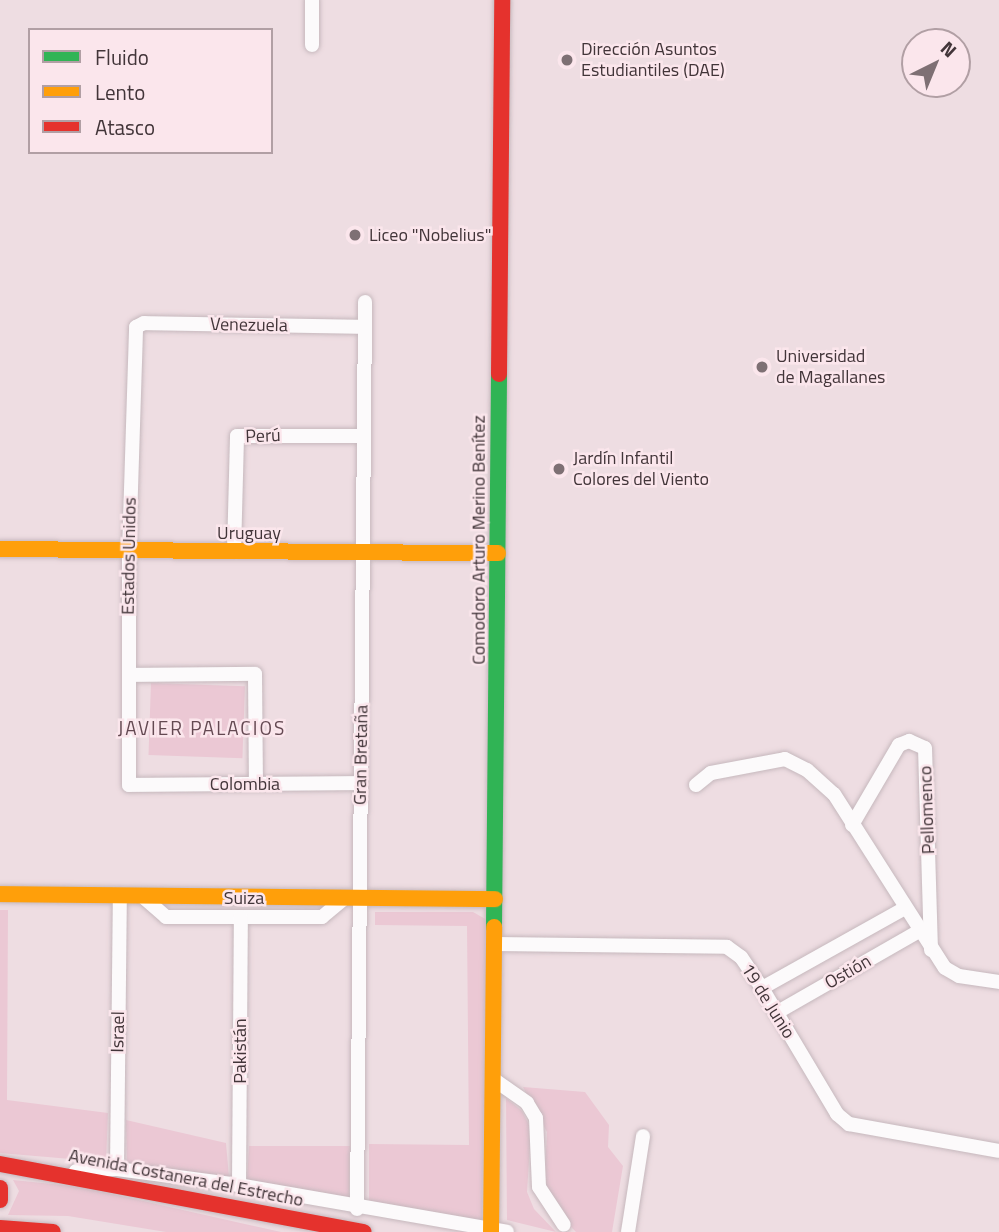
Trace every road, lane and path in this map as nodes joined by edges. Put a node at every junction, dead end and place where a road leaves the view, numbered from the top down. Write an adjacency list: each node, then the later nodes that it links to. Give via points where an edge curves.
1 (312, 0): 3 (street)
2 (502, 0): 12 (main road, Comodoro Arturo Merino Benítez)
3 (312, 45)
4 (365, 302): 6 (street, Gran Bretaña)
5 (136, 327): 6 (street, Venezuela, via 145,323); 11 (street, Estados Unidos, via 132,338)
6 (365, 327): 7 (street, Gran Bretaña)
7 (364, 436): 9 (street, Perú, via 239,434 235,444); 10 (street, Gran Bretaña)
8 (0, 549): 11 (main road, Uruguay)
9 (234, 552): 10 (main road, Uruguay); 11 (main road, Uruguay)
10 (363, 552): 12 (main road, Uruguay); 15 (street, Gran Bretaña)
11 (129, 553): 13 (street, Estados Unidos)
12 (498, 553): 23 (main road, Comodoro Arturo Merino Benítez)
13 (128, 675): 14 (street, via 254,674); 16 (street, Estados Unidos)
14 (256, 783): 15 (street, Colombia); 16 (street, Colombia)
15 (361, 783): 22 (street, Gran Bretaña)
16 (130, 785)
17 (696, 785): 18 (street, via 711,772 785,759 821,779)
18 (852, 825): 24 (street); 28 (street, Pellomenco, via 899,745 909,741 925,748)
19 (0, 894): 20 (main road, Suiza)
20 (120, 895): 21 (main road, Suiza); 36 (street, Israel)
21 (142, 896): 22 (main road, Suiza); 25 (street, Suiza, via 166,917)
22 (353, 897): 23 (main road, Suiza); 25 (street, Suiza, via 322,917); 41 (street, Gran Bretaña)
23 (495, 899): 27 (main road, Comodoro Arturo Merino Benítez)
24 (905, 908): 26 (street); 30 (street, Ostión)
25 (241, 917): 38 (street, Pakistán)
26 (919, 931): 28 (street); 31 (street, Ostión)
27 (495, 944): 30 (street, 19 de Junio, via 720,945 741,957); 32 (main road, Comodoro Arturo Merino Benítez)
28 (931, 952): 29 (street, via 959,976)
29 (999, 982)
30 (762, 988): 31 (street, 19 de Junio)
31 (776, 1013): 34 (street, 19 de Junio, via 837,1114 849,1124)
32 (496, 1081): 42 (street, via 527,1103 536,1118 539,1187); 44 (main road, Comodoro Arturo Merino Benítez)
33 (643, 1136): 47 (street)
34 (999, 1151)
35 (0, 1164): 37 (main road, Avenida Costanera del Estrecho)
36 (117, 1169): 37 (street); 38 (street)
37 (56, 1171): 46 (main road, Avenida Costanera del Estrecho)
38 (239, 1185): 41 (street)
39 (0, 1188): 40 (main road)
40 (0, 1200)
41 (357, 1209): 44 (street)
42 (565, 1225)
43 (0, 1227): 45 (main road)
44 (497, 1231)
45 (53, 1232)
46 (364, 1232)
47 (628, 1232)

